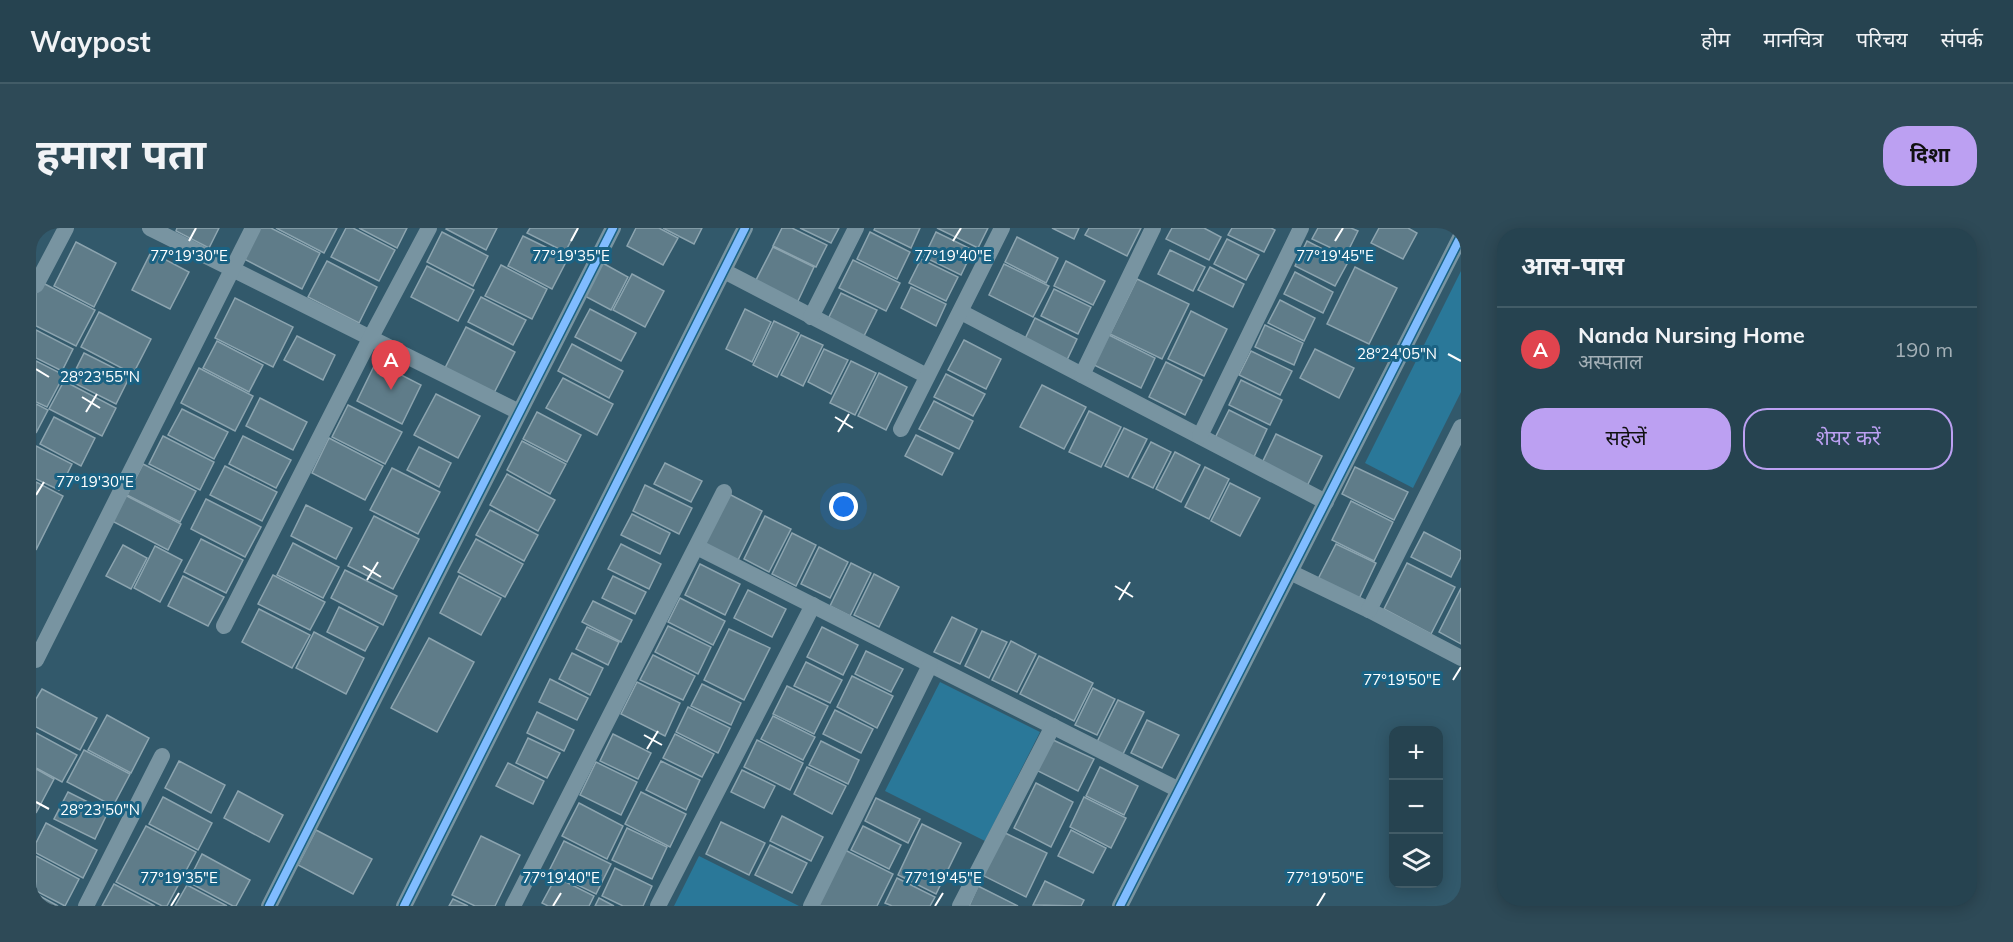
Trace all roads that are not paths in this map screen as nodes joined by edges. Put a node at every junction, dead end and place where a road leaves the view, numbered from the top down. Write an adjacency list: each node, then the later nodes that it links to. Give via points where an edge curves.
1 (66, 228): 14 (street)
2 (150, 228): 12 (street)
3 (253, 228): 12 (street)
4 (429, 228): 17 (street)
5 (614, 228): 20 (street)
6 (745, 228): 13 (street)
7 (856, 228): 16 (street)
8 (1002, 228): 15 (street)
9 (1153, 228): 18 (street)
10 (1301, 228): 23 (street)
11 (1461, 236): 25 (street)
12 (233, 268): 17 (street); 32 (street)
13 (724, 271): 16 (street); 39 (street)
14 (36, 285)
15 (961, 312): 18 (street); 19 (street)
16 (811, 317): 19 (street)
17 (371, 337): 20 (street); 30 (street)
18 (1082, 375): 23 (street)
19 (927, 376): 22 (street)
20 (519, 412): 38 (street)
21 (1461, 426): 29 (street)
22 (901, 429)
23 (1200, 436): 25 (street)
24 (724, 492): 26 (street)
25 (1326, 501): 27 (street)
26 (697, 547): 28 (street); 40 (street)
27 (1290, 572): 29 (street); 36 (street)
28 (813, 605): 33 (street); 41 (street)
29 (1369, 610): 31 (street)
30 (224, 626)
31 (1461, 658)
32 (36, 660)
33 (930, 664): 34 (street); 42 (street)
34 (1053, 726): 36 (street); 43 (street)
35 (162, 756): 37 (street)
36 (1179, 790): 44 (street)
37 (86, 906)
38 (269, 906)
39 (404, 906)
40 (513, 906)
41 (658, 906)
42 (811, 906)
43 (960, 906)
44 (1120, 906)

